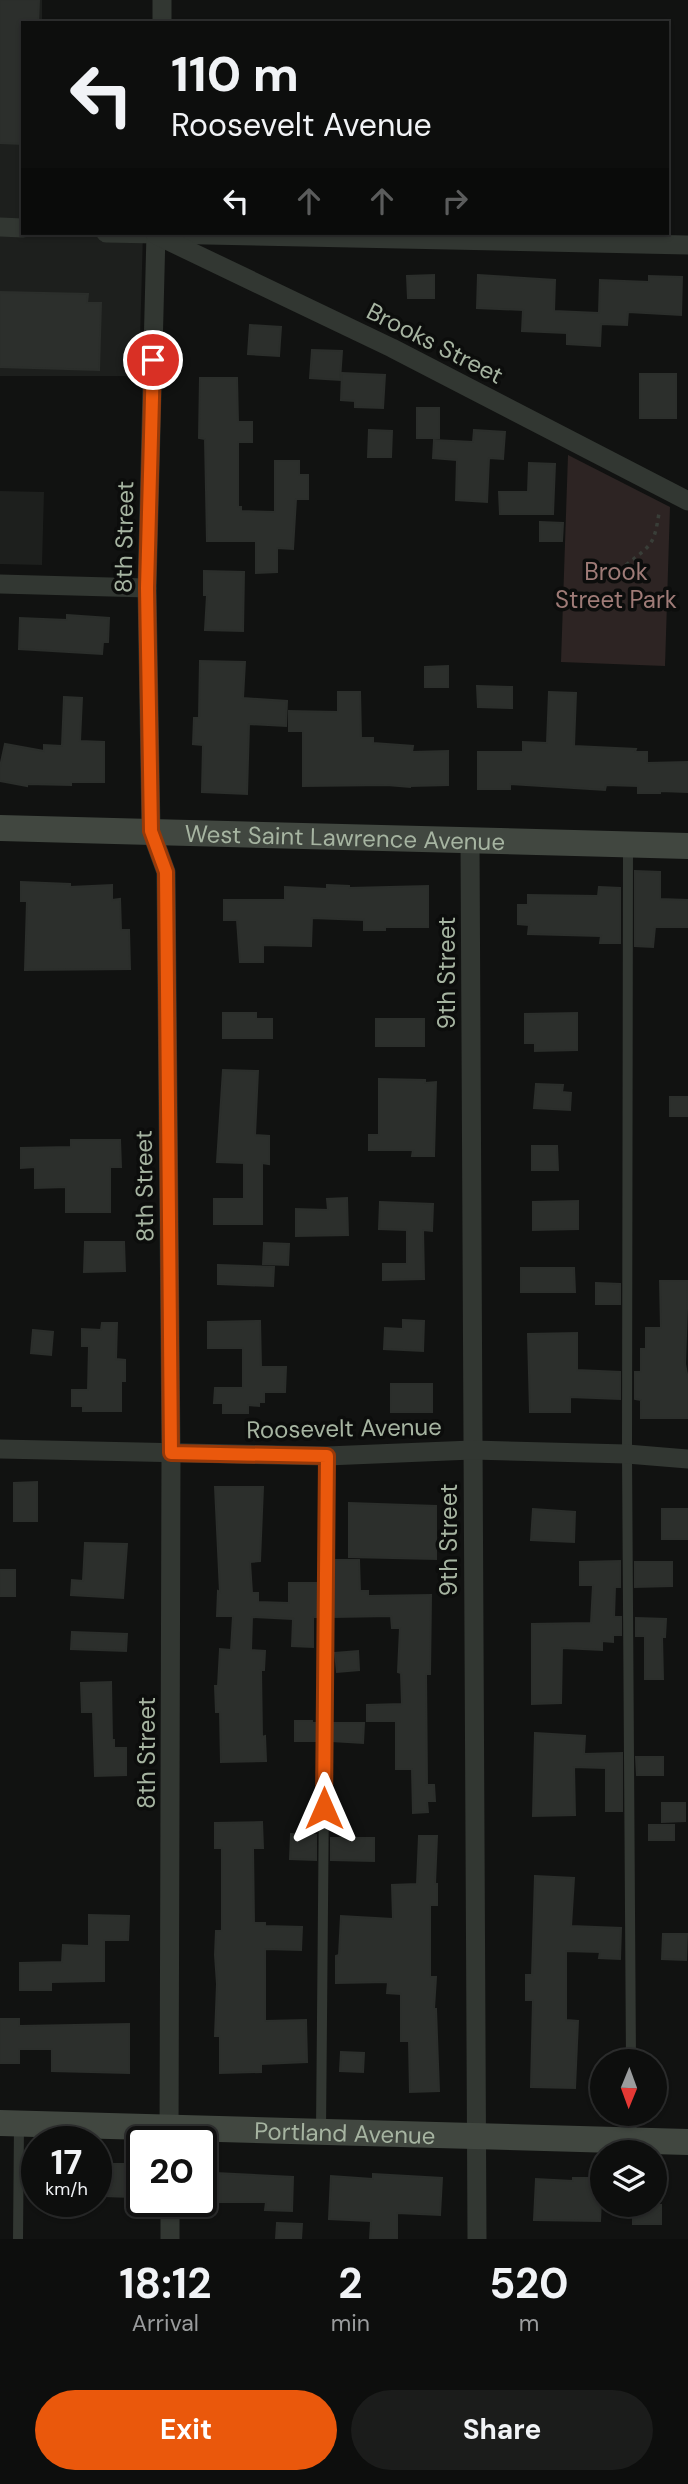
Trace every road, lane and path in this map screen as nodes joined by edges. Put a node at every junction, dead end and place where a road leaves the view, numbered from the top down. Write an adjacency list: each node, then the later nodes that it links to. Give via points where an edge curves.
1 (162, 0): 2 (street)
2 (162, 21)
3 (0, 227): 4 (street)
4 (21, 228)
5 (156, 235): 13 (street, 8th Street)
6 (158, 235): 9 (street, Brooks Street, via 380,342)
7 (204, 235): 8 (street)
8 (688, 245)
9 (688, 501)
10 (659, 513): 11 (path, via 650,546)
11 (626, 565)
12 (0, 584): 13 (street)
13 (147, 588): 15 (street, 8th Street)
14 (0, 828): 15 (street, West Saint Lawrence Avenue)
15 (151, 831): 16 (street, West Saint Lawrence Avenue); 21 (street, 8th Street, via 166,872)
16 (470, 841): 17 (street, West Saint Lawrence Avenue); 20 (street, 9th Street)
17 (628, 845): 18 (street, West Saint Lawrence Avenue); 22 (lane)
18 (688, 846)
19 (0, 1449): 21 (street, Roosevelt Avenue)
20 (472, 1450): 22 (street, Roosevelt Avenue); 23 (street, Roosevelt Avenue); 31 (street, 9th Street)
21 (171, 1453): 23 (street, Roosevelt Avenue); 27 (street, 8th Street)
22 (626, 1454): 24 (street, Roosevelt Avenue); 25 (lane)
23 (327, 1456): 29 (lane)
24 (688, 1459)
25 (631, 2049)
26 (10, 2123): 28 (street, Portland Avenue); 36 (lane)
27 (169, 2126)
28 (126, 2132)
29 (321, 2132): 30 (street, Portland Avenue); 31 (street, Portland Avenue)
30 (217, 2134)
31 (475, 2137): 32 (street, Portland Avenue); 38 (street, 9th Street)
32 (593, 2140)
33 (667, 2142): 34 (street, Portland Avenue)
34 (688, 2142)
35 (170, 2217): 37 (street)
36 (18, 2239)
37 (170, 2239)
38 (477, 2239)

